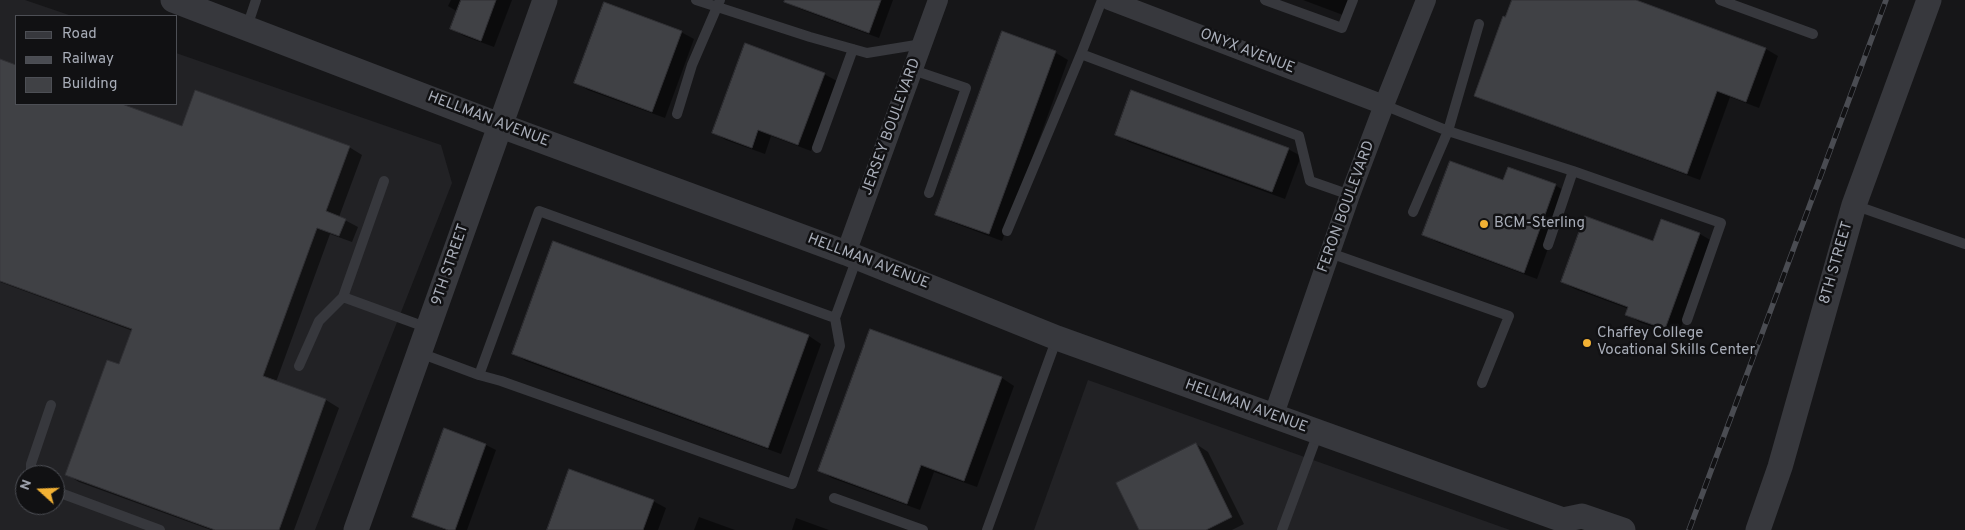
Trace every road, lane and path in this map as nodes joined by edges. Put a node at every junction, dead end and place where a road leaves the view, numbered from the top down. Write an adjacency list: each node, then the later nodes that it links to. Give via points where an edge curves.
1 (174, 0): 15 (street, HELLMAN AVENUE)
2 (256, 0): 15 (lane)
3 (545, 0): 23 (street, 9TH STREET)
4 (696, 0): 13 (lane)
5 (938, 0): 17 (street, JERSEY BOULEVARD)
6 (1102, 0): 19 (lane)
7 (1266, 0): 8 (lane, via 1342,28)
8 (1353, 0)
9 (1425, 0): 21 (street, FERON BOULEVARD)
10 (1720, 0): 16 (lane)
11 (1930, 0): 30 (street, 8TH STREET)
12 (1118, 1): 21 (street, ONYX AVENUE)
13 (719, 4): 18 (lane); 22 (lane, via 692,65)
14 (1479, 24): 24 (lane)
15 (246, 27): 23 (street, HELLMAN AVENUE)
16 (1812, 34)
17 (922, 44): 18 (lane, via 867,53); 20 (street, JERSEY BOULEVARD)
18 (853, 49): 25 (lane)
19 (1081, 54): 29 (lane, via 1299,136 1310,181); 32 (lane)
20 (913, 70): 28 (lane, via 966,88); 36 (street, JERSEY BOULEVARD)
21 (1384, 105): 24 (lane); 29 (street, FERON BOULEVARD)
22 (678, 114)
23 (499, 125): 36 (street, HELLMAN AVENUE); 40 (street, 9TH STREET)
24 (1448, 131): 26 (lane); 31 (lane)
25 (817, 148)
26 (1573, 171): 34 (lane); 39 (lane, via 1721,223)
27 (384, 180): 37 (lane)
28 (929, 193)
29 (1350, 195): 35 (street, FERON BOULEVARD)
30 (1854, 205): 33 (lane); 59 (street, 8TH STREET, via 1780,467)
31 (1413, 212)
32 (1007, 231)
33 (1965, 244)
34 (1548, 245)
35 (1330, 253): 45 (lane, via 1509,316); 47 (street, FERON BOULEVARD)
36 (851, 255): 38 (lane); 41 (street, HELLMAN AVENUE)
37 (342, 296): 40 (lane); 43 (lane, via 319,321)
38 (835, 318): 44 (lane, via 540,211); 44 (lane, via 840,346 792,484)
39 (1686, 320)
40 (429, 328): 42 (street, 9TH STREET)
41 (1058, 338): 47 (street, HELLMAN AVENUE); 56 (lane)
42 (420, 353): 44 (lane); 54 (street, 9TH STREET)
43 (299, 366)
44 (479, 375)
45 (1482, 383)
46 (51, 404): 49 (lane)
47 (1273, 417): 48 (street, HELLMAN AVENUE)
48 (1318, 433): 52 (street, HELLMAN AVENUE); 57 (lane)
49 (31, 465)
50 (65, 494): 53 (lane)
51 (834, 498): 55 (lane)
52 (1567, 525): 58 (street, HELLMAN AVENUE, via 1582,516)
53 (160, 530)
54 (356, 530)
55 (923, 530)
56 (987, 530)
57 (1282, 530)
58 (1624, 530)
59 (1758, 530)

